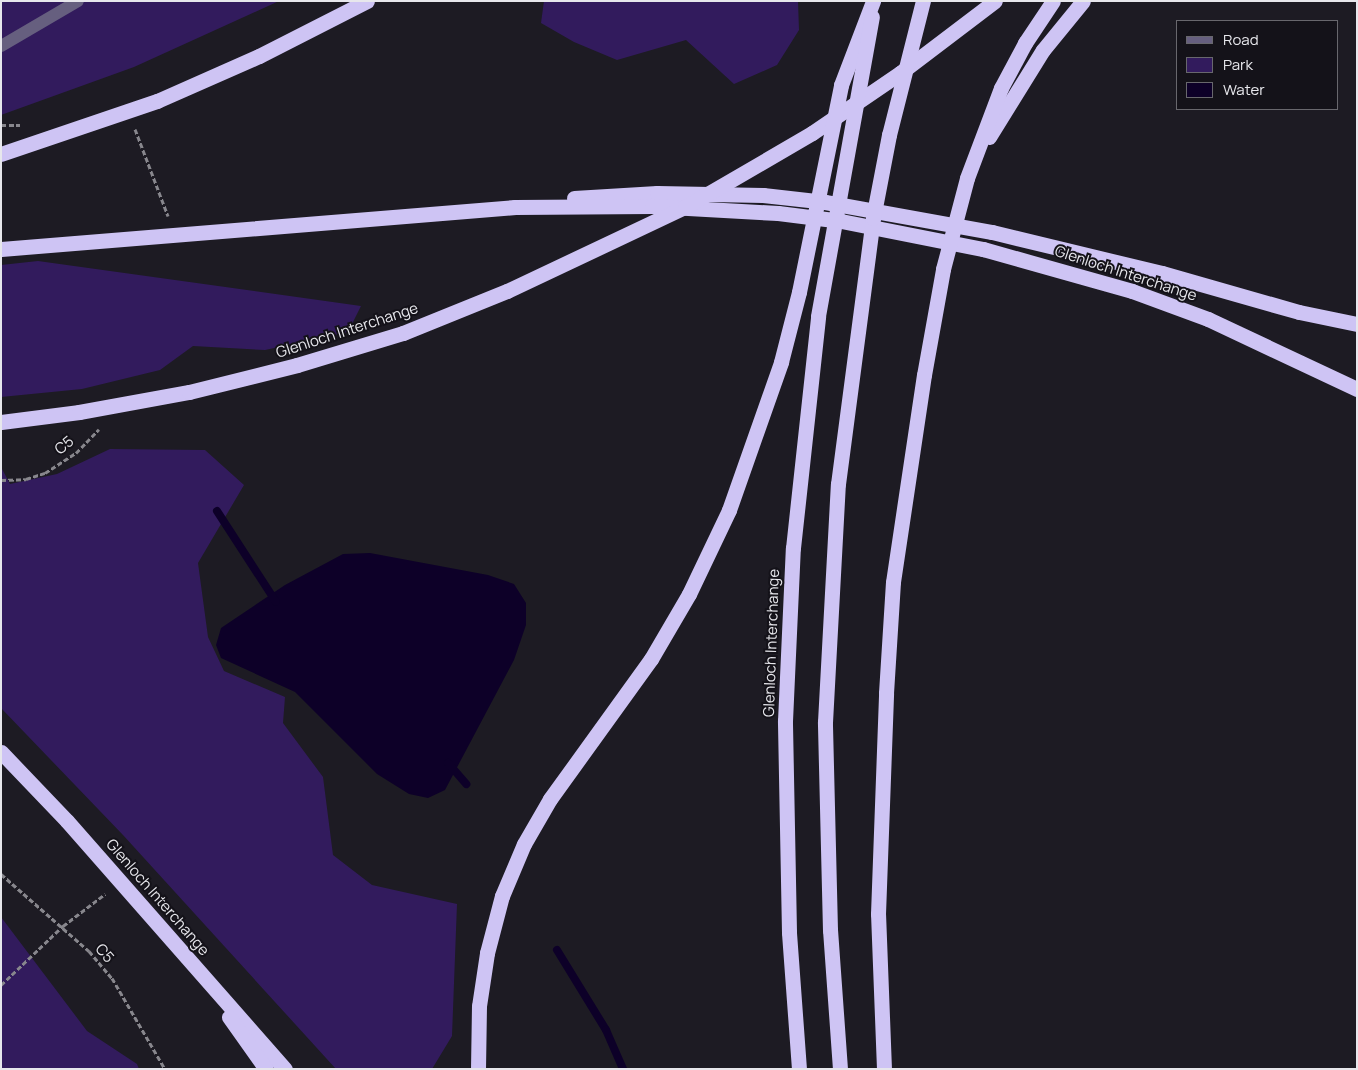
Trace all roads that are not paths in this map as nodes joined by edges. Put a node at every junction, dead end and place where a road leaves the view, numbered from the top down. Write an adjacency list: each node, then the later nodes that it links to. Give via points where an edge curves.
1 (78, 1): 8 (street)
2 (367, 1): 9 (highway, via 259,56 128,112)
3 (874, 1): 20 (highway, via 841,85 794,313 768,403 729,510 701,572 651,659 545,806 510,875 494,924 483,974); 21 (highway, Glenloch Interchange, via 818,316 799,482 786,684 789,922)
4 (923, 1): 22 (highway, via 889,135 858,320 838,484 826,702 830,930)
5 (995, 1): 15 (highway, Glenloch Interchange, via 884,84 773,155 685,207 507,292 403,332 297,366 189,392)
6 (1053, 1): 10 (highway, via 1001,88)
7 (1083, 1): 10 (highway, via 1043,50)
8 (1, 46)
9 (1, 154)
10 (967, 178): 23 (highway, via 943,269 893,582 879,846)
11 (515, 207): 12 (highway, Glenloch Interchange); 13 (highway, via 582,197 657,193 763,195 825,202 992,232 1162,273 1298,312); 14 (highway, Glenloch Interchange, via 652,206 778,213 841,221 983,249 1170,304 1320,369)
12 (1, 249)
13 (1357, 324)
14 (1357, 389)
15 (1, 422)
16 (1, 752): 17 (highway, Glenloch Interchange)
17 (196, 967): 18 (highway); 19 (highway, Glenloch Interchange)
18 (266, 1069)
19 (285, 1069)
20 (478, 1069)
21 (799, 1069)
22 (840, 1069)
23 (884, 1069)

